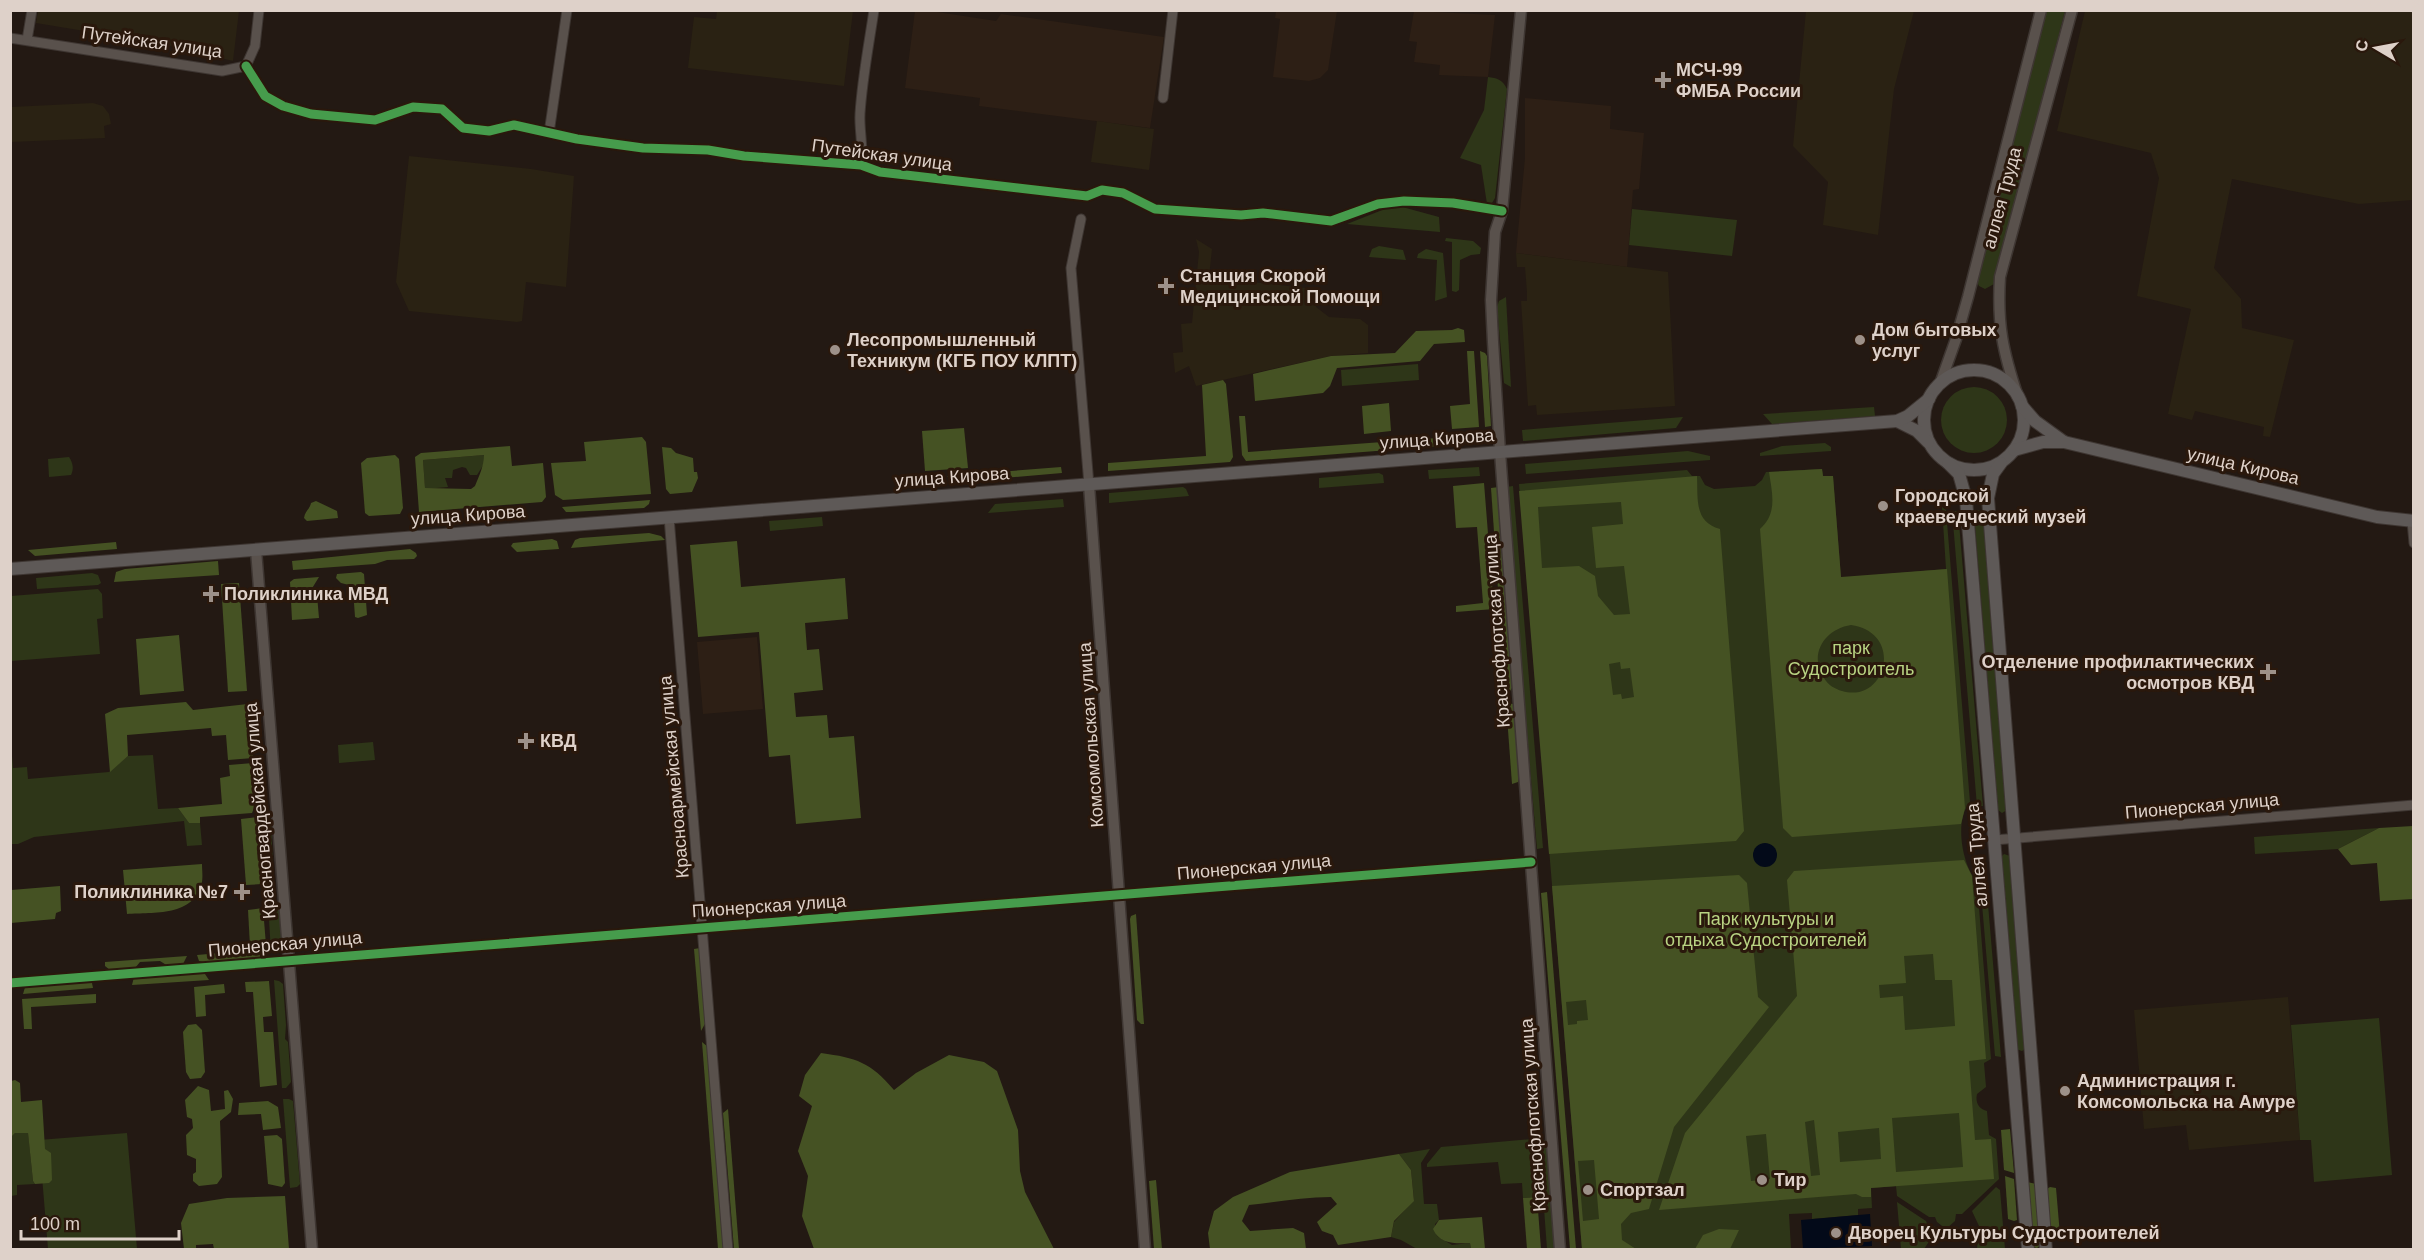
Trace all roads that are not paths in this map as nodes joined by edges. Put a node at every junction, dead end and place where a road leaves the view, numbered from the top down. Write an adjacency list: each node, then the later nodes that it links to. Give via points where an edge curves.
1 (32, 10): 10 (street)
2 (259, 10): 11 (street, via 255,46)
3 (567, 10): 13 (street)
4 (874, 10): 14 (street, via 862,85)
5 (1173, 10): 12 (street)
6 (1521, 10): 15 (street, Краснофлотская улица)
7 (2041, 10): 17 (street, аллея Труда, via 1968,297)
8 (2072, 10): 19 (street, аллея Труда, via 2000,278 2000,336)
9 (10, 38): 10 (street, Путейская улица)
10 (27, 40): 11 (street, Путейская улица, via 222,72)
11 (246, 66): 13 (street, Путейская улица, via 265,96 311,114 375,120 413,107 442,109 463,128 489,131 514,125)
12 (1163, 98)
13 (549, 133): 14 (street, Путейская улица, via 643,148 708,150)
14 (861, 165): 15 (street, Путейская улица, via 880,172 1087,196 1102,190 1123,192 1155,209 1331,220 1378,204 1404,201)
15 (1502, 211): 24 (street, Краснофлотская улица, via 1495,232 1491,300)
16 (1081, 219): 27 (street, Комсомольская улица, via 1071,267)
17 (1940, 384): 18 (main road); 19 (main road, via 1964,371 1982,371 2000,377)
18 (1929, 399): 20 (main road, улица Кирова); 22 (main road, via 1924,416)
19 (2020, 401): 21 (main road, улица Кирова, via 2036,421); 23 (main road, via 2022,433)
20 (1897, 421): 22 (main road, via 1917,431); 24 (main road, улица Кирова)
21 (2064, 442): 23 (main road, улица Кирова, via 2043,442); 29 (main road, улица Кирова, via 2377,517)
22 (1929, 443): 26 (main road)
23 (2014, 450): 25 (main road)
24 (1500, 452): 27 (main road, улица Кирова); 36 (street, Краснофлотская улица)
25 (2001, 462): 26 (main road, via 1984,470); 34 (main road, via 1993,474 1988,498)
26 (1948, 463): 35 (main road, аллея Труда, via 1959,474 1966,499)
27 (1089, 484): 28 (main road, улица Кирова); 37 (street, Комсомольская улица)
28 (669, 517): 31 (main road, улица Кирова); 38 (street, Красноармейская улица)
29 (2413, 521): 30 (street)
30 (2414, 543)
31 (256, 550): 32 (main road, улица Кирова); 39 (street, Красногвардейская улица)
32 (10, 569)
33 (2414, 805): 34 (street, Пионерская улица)
34 (2014, 838): 35 (street, Пионерская улица); 41 (main road)
35 (1994, 840): 42 (main road, аллея Труда)
36 (1531, 862): 37 (street, Пионерская улица); 46 (street, Краснофлотская улица)
37 (1119, 894): 38 (street, Пионерская улица); 45 (street, Комсомольская улица)
38 (702, 928): 39 (street, Пионерская улица); 44 (street, Красноармейская улица)
39 (289, 960): 40 (street, Пионерская улица); 43 (street, Красногвардейская улица)
40 (10, 983)
41 (2034, 1095): 42 (main road); 48 (main road)
42 (2015, 1096): 47 (main road, аллея Труда)
43 (312, 1250)
44 (728, 1250)
45 (1145, 1250)
46 (1560, 1250)
47 (2028, 1250)
48 (2046, 1250)

